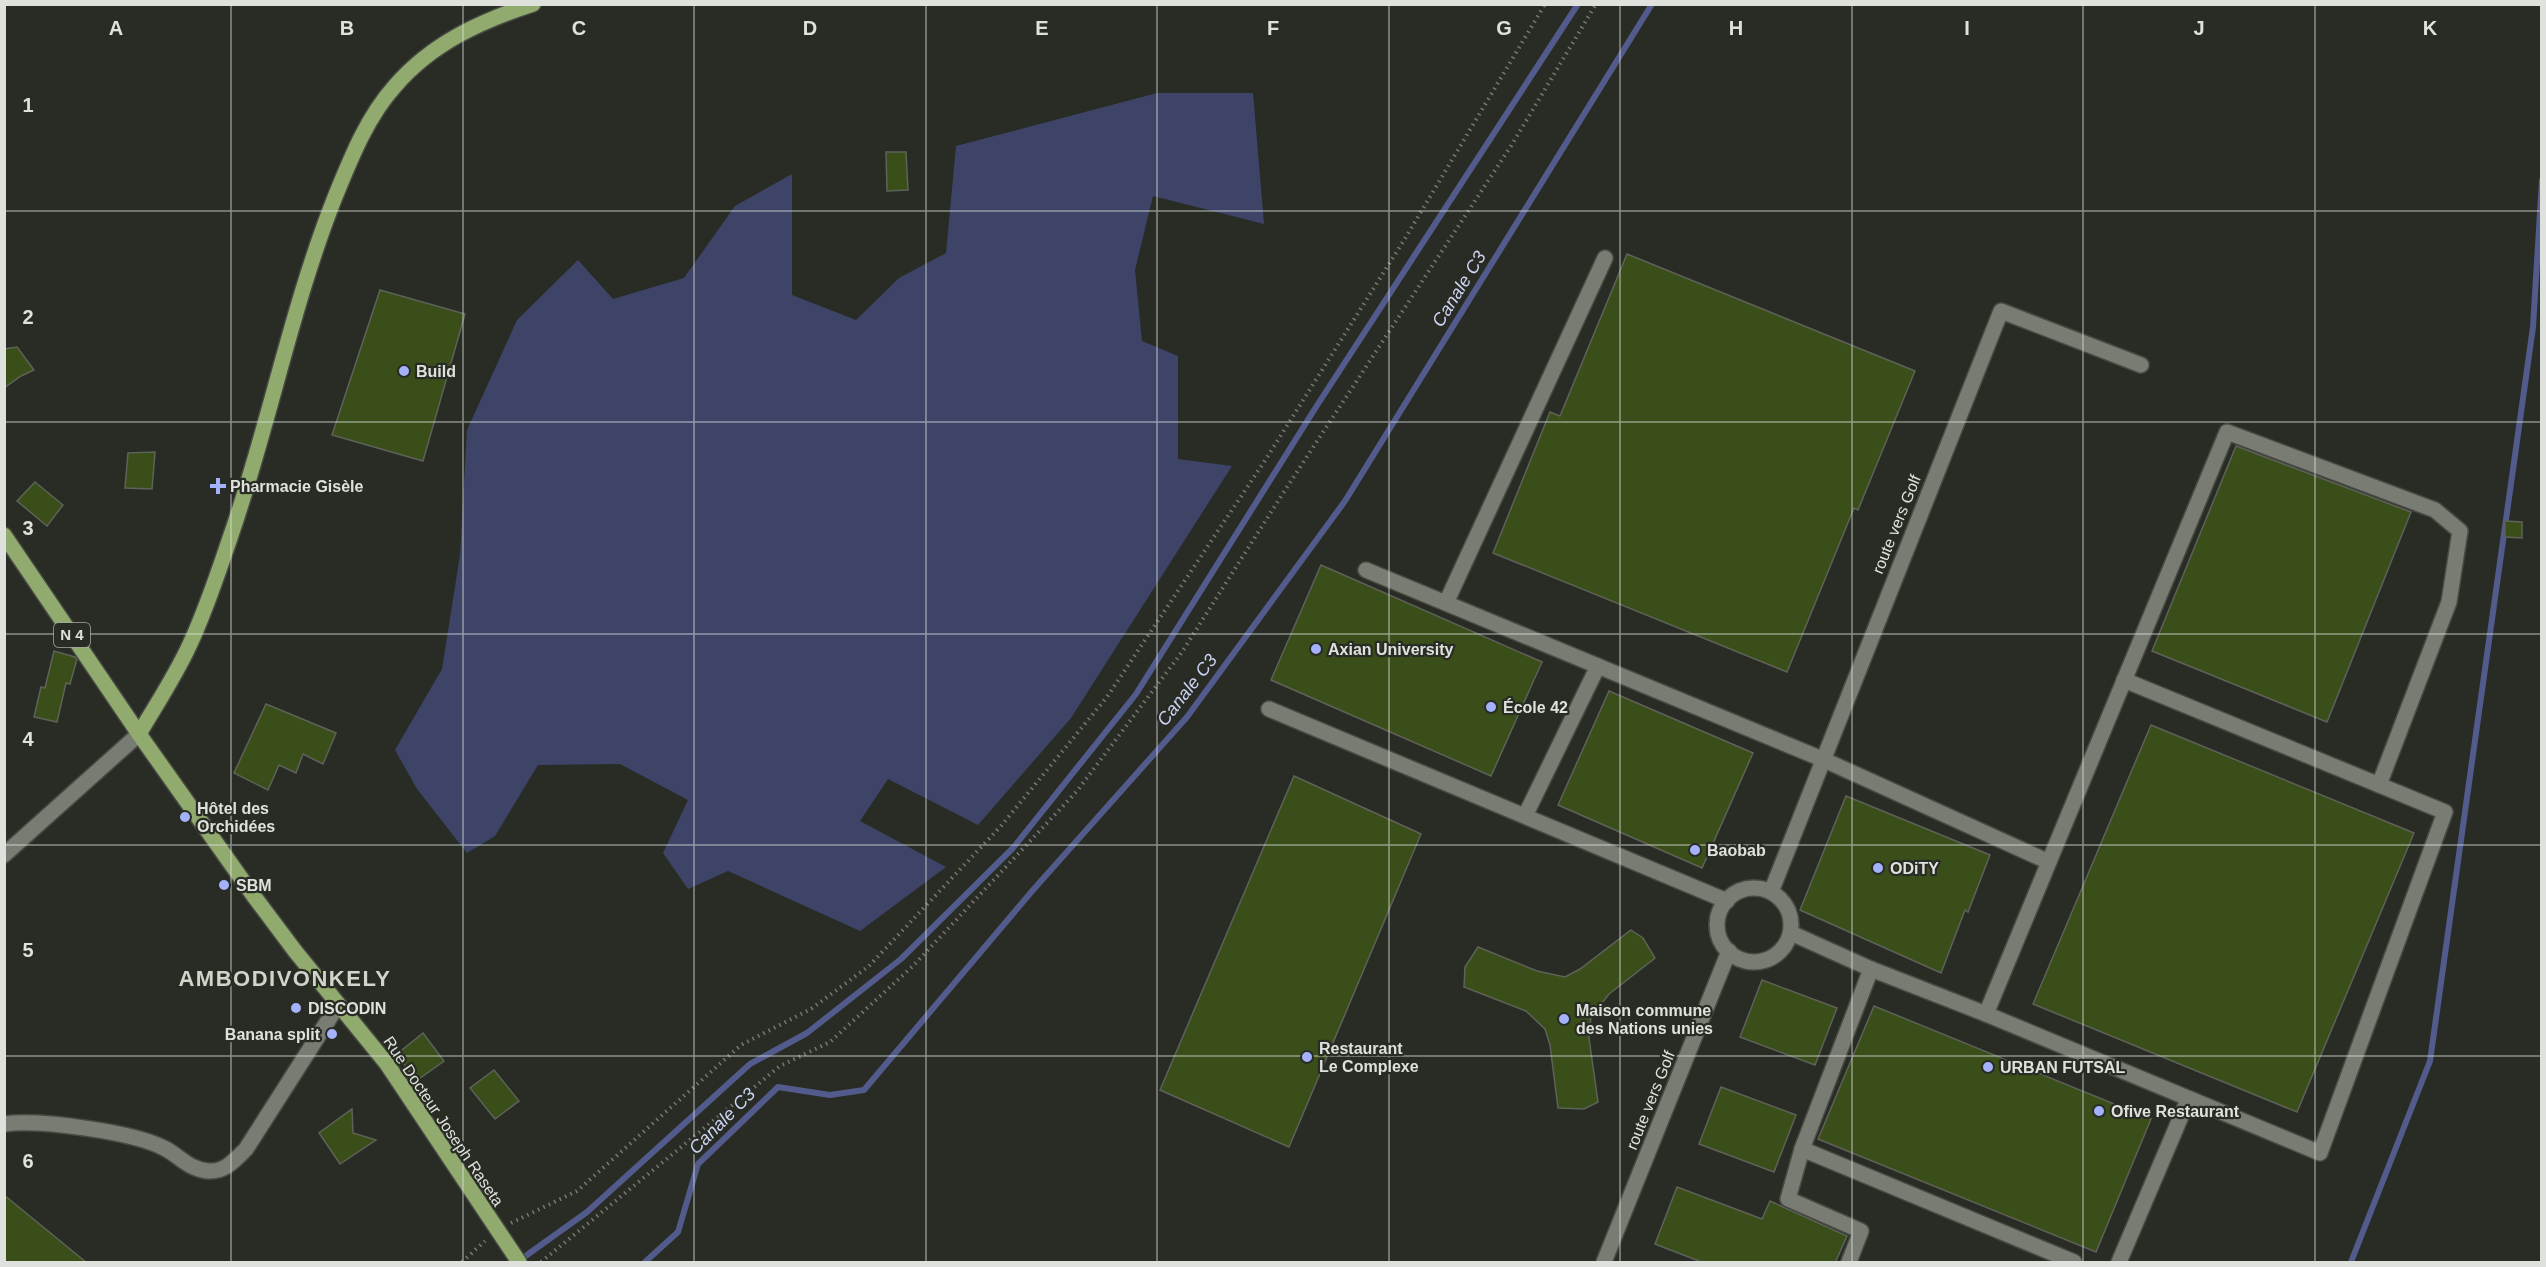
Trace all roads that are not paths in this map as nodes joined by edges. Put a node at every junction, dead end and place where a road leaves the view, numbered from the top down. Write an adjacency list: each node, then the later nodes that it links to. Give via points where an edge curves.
1 (533, 4): 10 (main road, via 436,47 393,87 361,136 325,223 209,597 176,671)
2 (1605, 258): 6 (street)
3 (2141, 365): 11 (street, route vers Golf, via 2001,311)
4 (4, 535): 10 (main road, Rue Docteur Joseph Raseta / N 4)
5 (1366, 570): 6 (street)
6 (1446, 603): 7 (street)
7 (1598, 666): 11 (street); 13 (street)
8 (2124, 680): 12 (street); 12 (street, via 2227,432 2435,510 2460,531 2449,602); 15 (street)
9 (1269, 709): 13 (street)
10 (139, 734): 14 (street); 21 (main road, Rue Docteur Joseph Raseta / N 4, via 274,923)
11 (1822, 759): 15 (street); 16 (street, route vers Golf)
12 (2379, 785): 23 (street, via 2445,812 2320,1153)
13 (1525, 816): 17 (street)
14 (4, 855)
15 (2049, 862): 22 (street)
16 (1770, 892): 17 (street, via 1745,889); 18 (street, via 1788,909)
17 (1726, 901): 19 (street, via 1719,912 1717,929)
18 (1791, 933): 19 (street, via 1782,950 1761,962 1748,963); 20 (street)
19 (1729, 951): 27 (street, route vers Golf)
20 (1871, 969): 22 (street); 25 (street)
21 (338, 1005): 24 (street, via 251,1141 226,1168 192,1168 164,1148 80,1127); 26 (main road, Rue Docteur Joseph Raseta / N 4, via 387,1064)
22 (1986, 1014): 23 (street)
23 (2188, 1100): 30 (street)
24 (4, 1124)
25 (1803, 1149): 28 (street, via 1788,1198 1862,1231); 29 (street)
26 (519, 1263)
27 (1604, 1263)
28 (1849, 1263)
29 (2074, 1263)
30 (2119, 1263)

